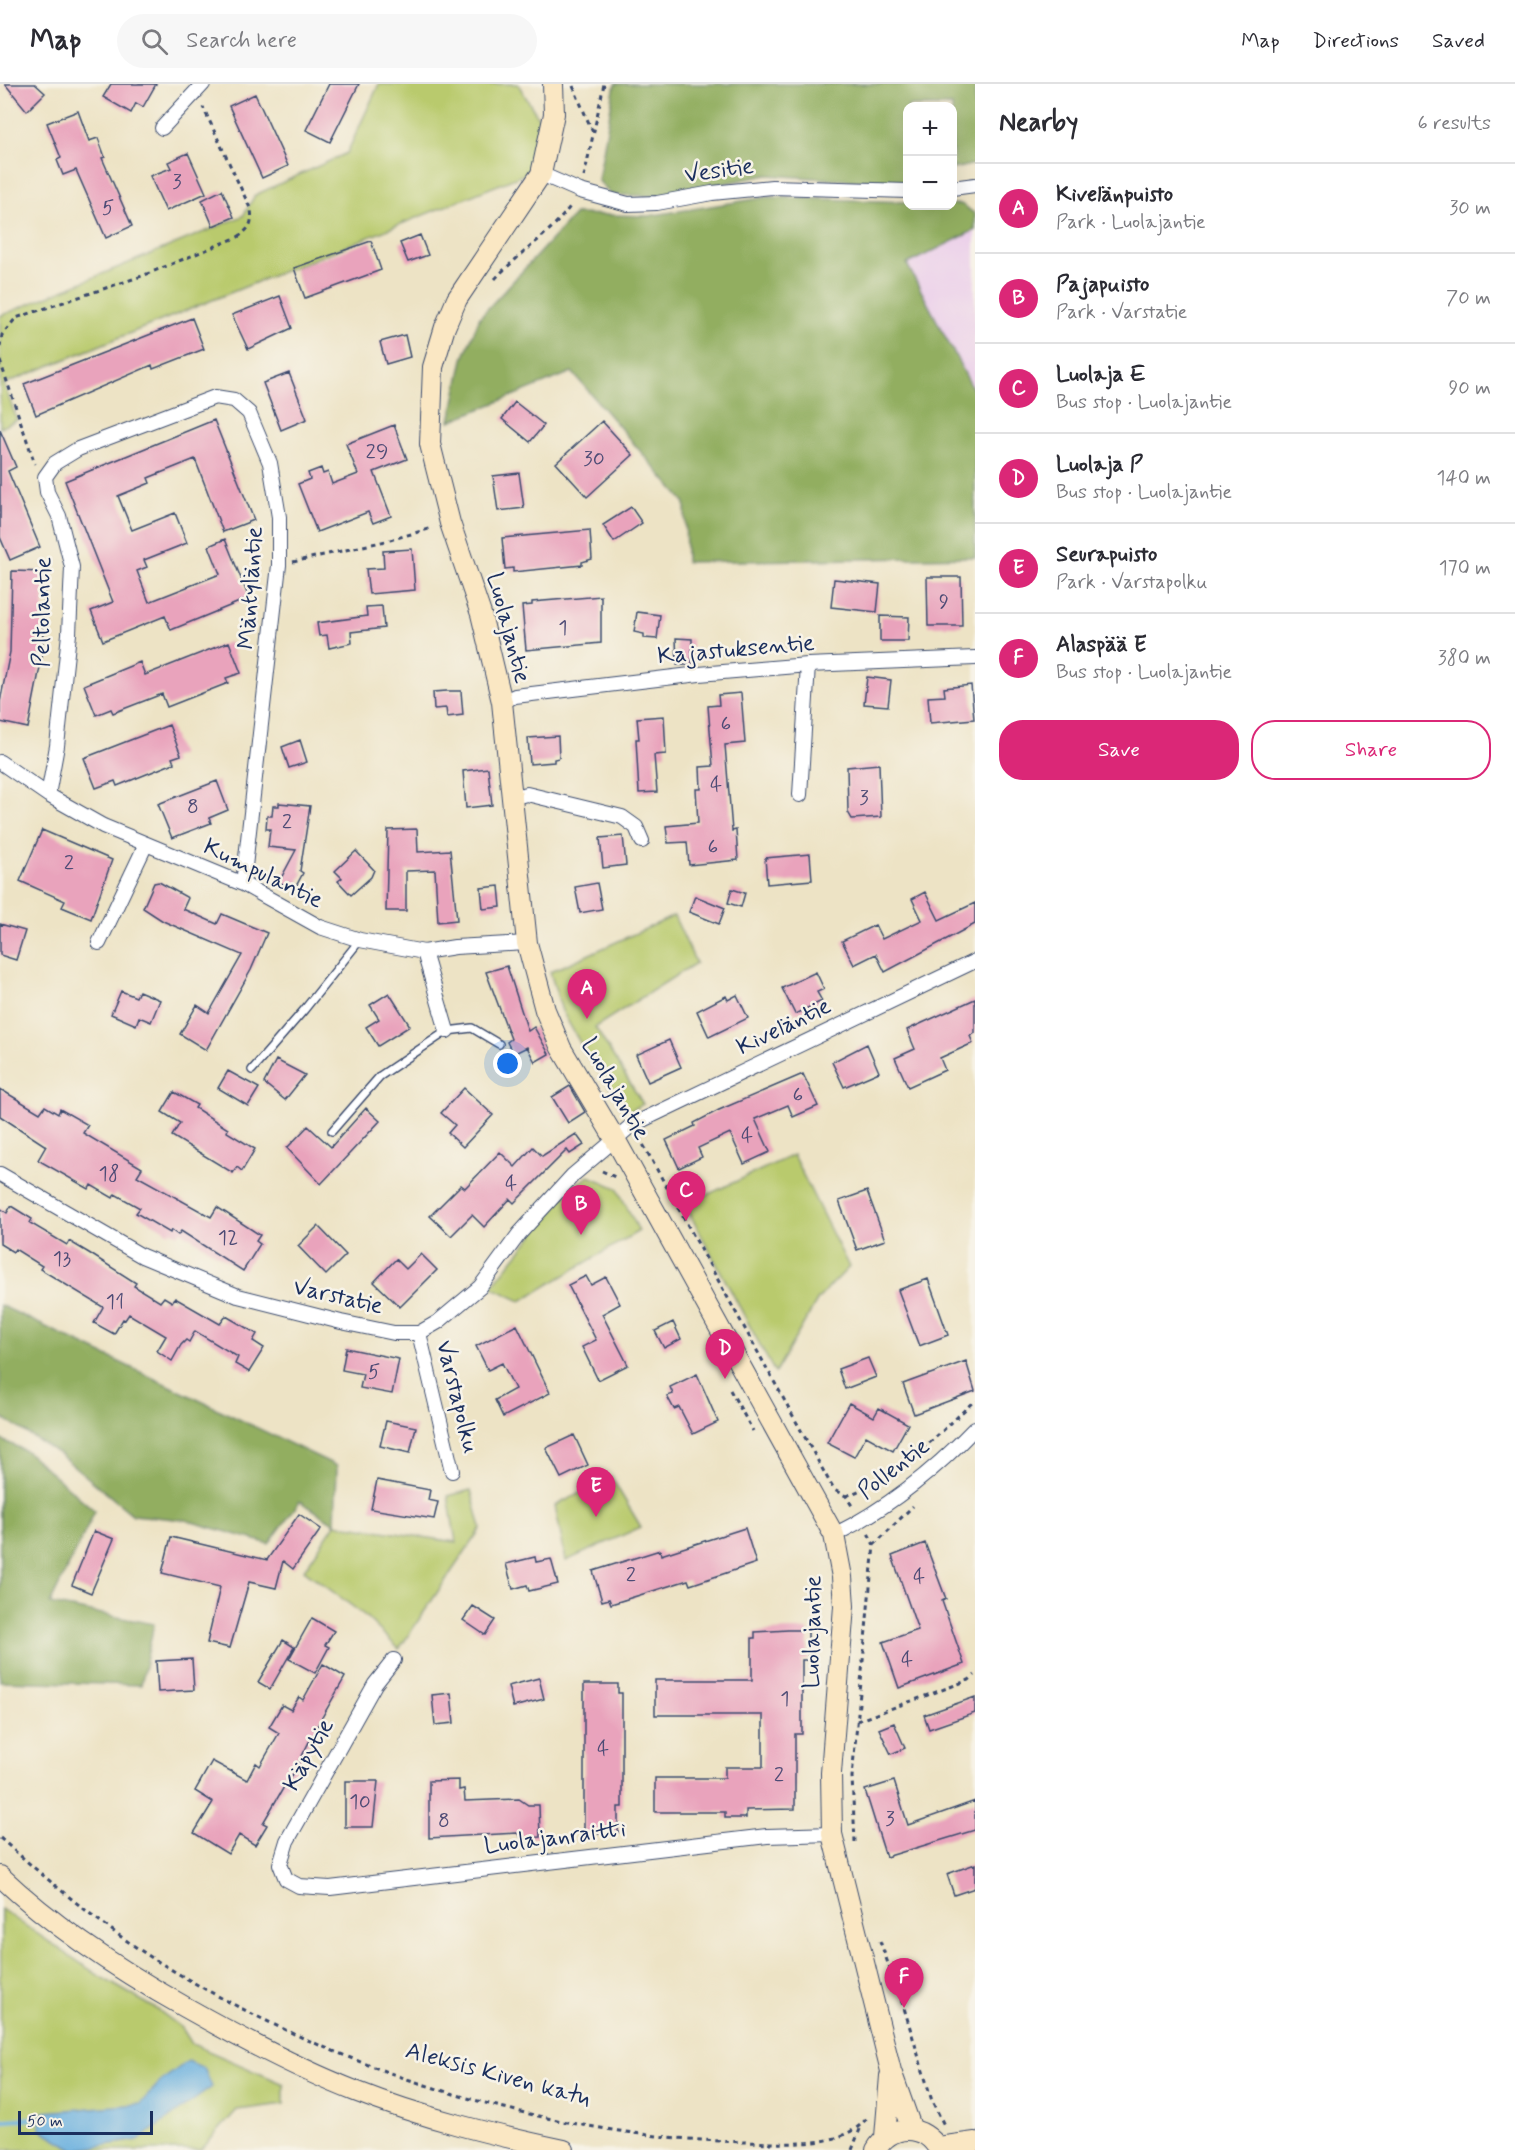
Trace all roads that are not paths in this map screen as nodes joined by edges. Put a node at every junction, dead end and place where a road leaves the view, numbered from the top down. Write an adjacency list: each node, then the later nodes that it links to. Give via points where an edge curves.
1 (553, 84): 4 (main road, Luolajantie, via 554,114)
2 (199, 88): 3 (street)
3 (162, 128)
4 (542, 174): 7 (street, Vesitie, via 580,191 628,204 772,187); 11 (main road, Luolajantie, via 457,299 433,367 430,444 450,523 481,614)
5 (975, 185): 6 (street)
6 (957, 187)
7 (903, 191)
8 (78, 449): 13 (street, Peltolantie, via 55,463 45,477 72,567 69,634); 18 (street, Mäntyläntie, via 215,397 234,400 249,413 270,464 279,517 279,565)
9 (975, 658): 10 (street, Kajastuksentie)
10 (808, 665): 11 (street, Kajastuksentie, via 515,696); 14 (street)
11 (502, 702): 15 (main road, Luolajantie)
12 (0, 762): 13 (street, Kumpulantie)
13 (48, 795): 17 (street, Kumpulantie, via 103,826)
14 (800, 795)
15 (514, 797): 16 (street, via 527,794 622,817 636,827); 21 (main road, Luolajantie)
16 (642, 841)
17 (146, 844): 18 (street, Kumpulantie); 20 (street)
18 (243, 884): 19 (street, Kumpulantie, via 320,927)
19 (360, 940): 22 (street, Kumpulantie); 26 (lane)
20 (99, 943)
21 (527, 943): 22 (street, Kumpulantie); 28 (main road, Luolajantie, via 544,1010 561,1048)
22 (424, 952): 24 (street)
23 (975, 961): 28 (street, Kiveläntie, via 632,1125)
24 (447, 1031): 25 (lane, via 472,1028); 27 (lane, via 380,1076)
25 (499, 1044)
26 (252, 1070)
27 (332, 1131)
28 (615, 1139): 30 (street, via 573,1174 519,1234 480,1287); 33 (main road, Luolajantie)
29 (0, 1174): 30 (street, Varstatie, via 142,1256 238,1296 341,1323 394,1333)
30 (419, 1333): 32 (street, Varstapolku)
31 (975, 1428): 33 (street, Pollentie, via 905,1493)
32 (452, 1471)
33 (834, 1535): 35 (main road, Luolajantie, via 844,1605 831,1773)
34 (394, 1660): 37 (street, Käpytie, via 375,1684 287,1841 280,1864)
35 (832, 1834): 37 (street, Luolajanraitti, via 767,1836 330,1888 299,1886); 38 (main road, Luolajantie, via 891,2071)
36 (0, 1876): 43 (main road, via 85,1946 162,1994 281,2058 356,2091 429,2116)
37 (286, 1879)
38 (896, 2109): 39 (main road, Luolajantie); 41 (main road, Luolajantie)
39 (912, 2130): 41 (main road, via 902,2130); 42 (main road)
40 (975, 2142): 42 (main road)
41 (880, 2144)
42 (944, 2148)
43 (564, 2150)

